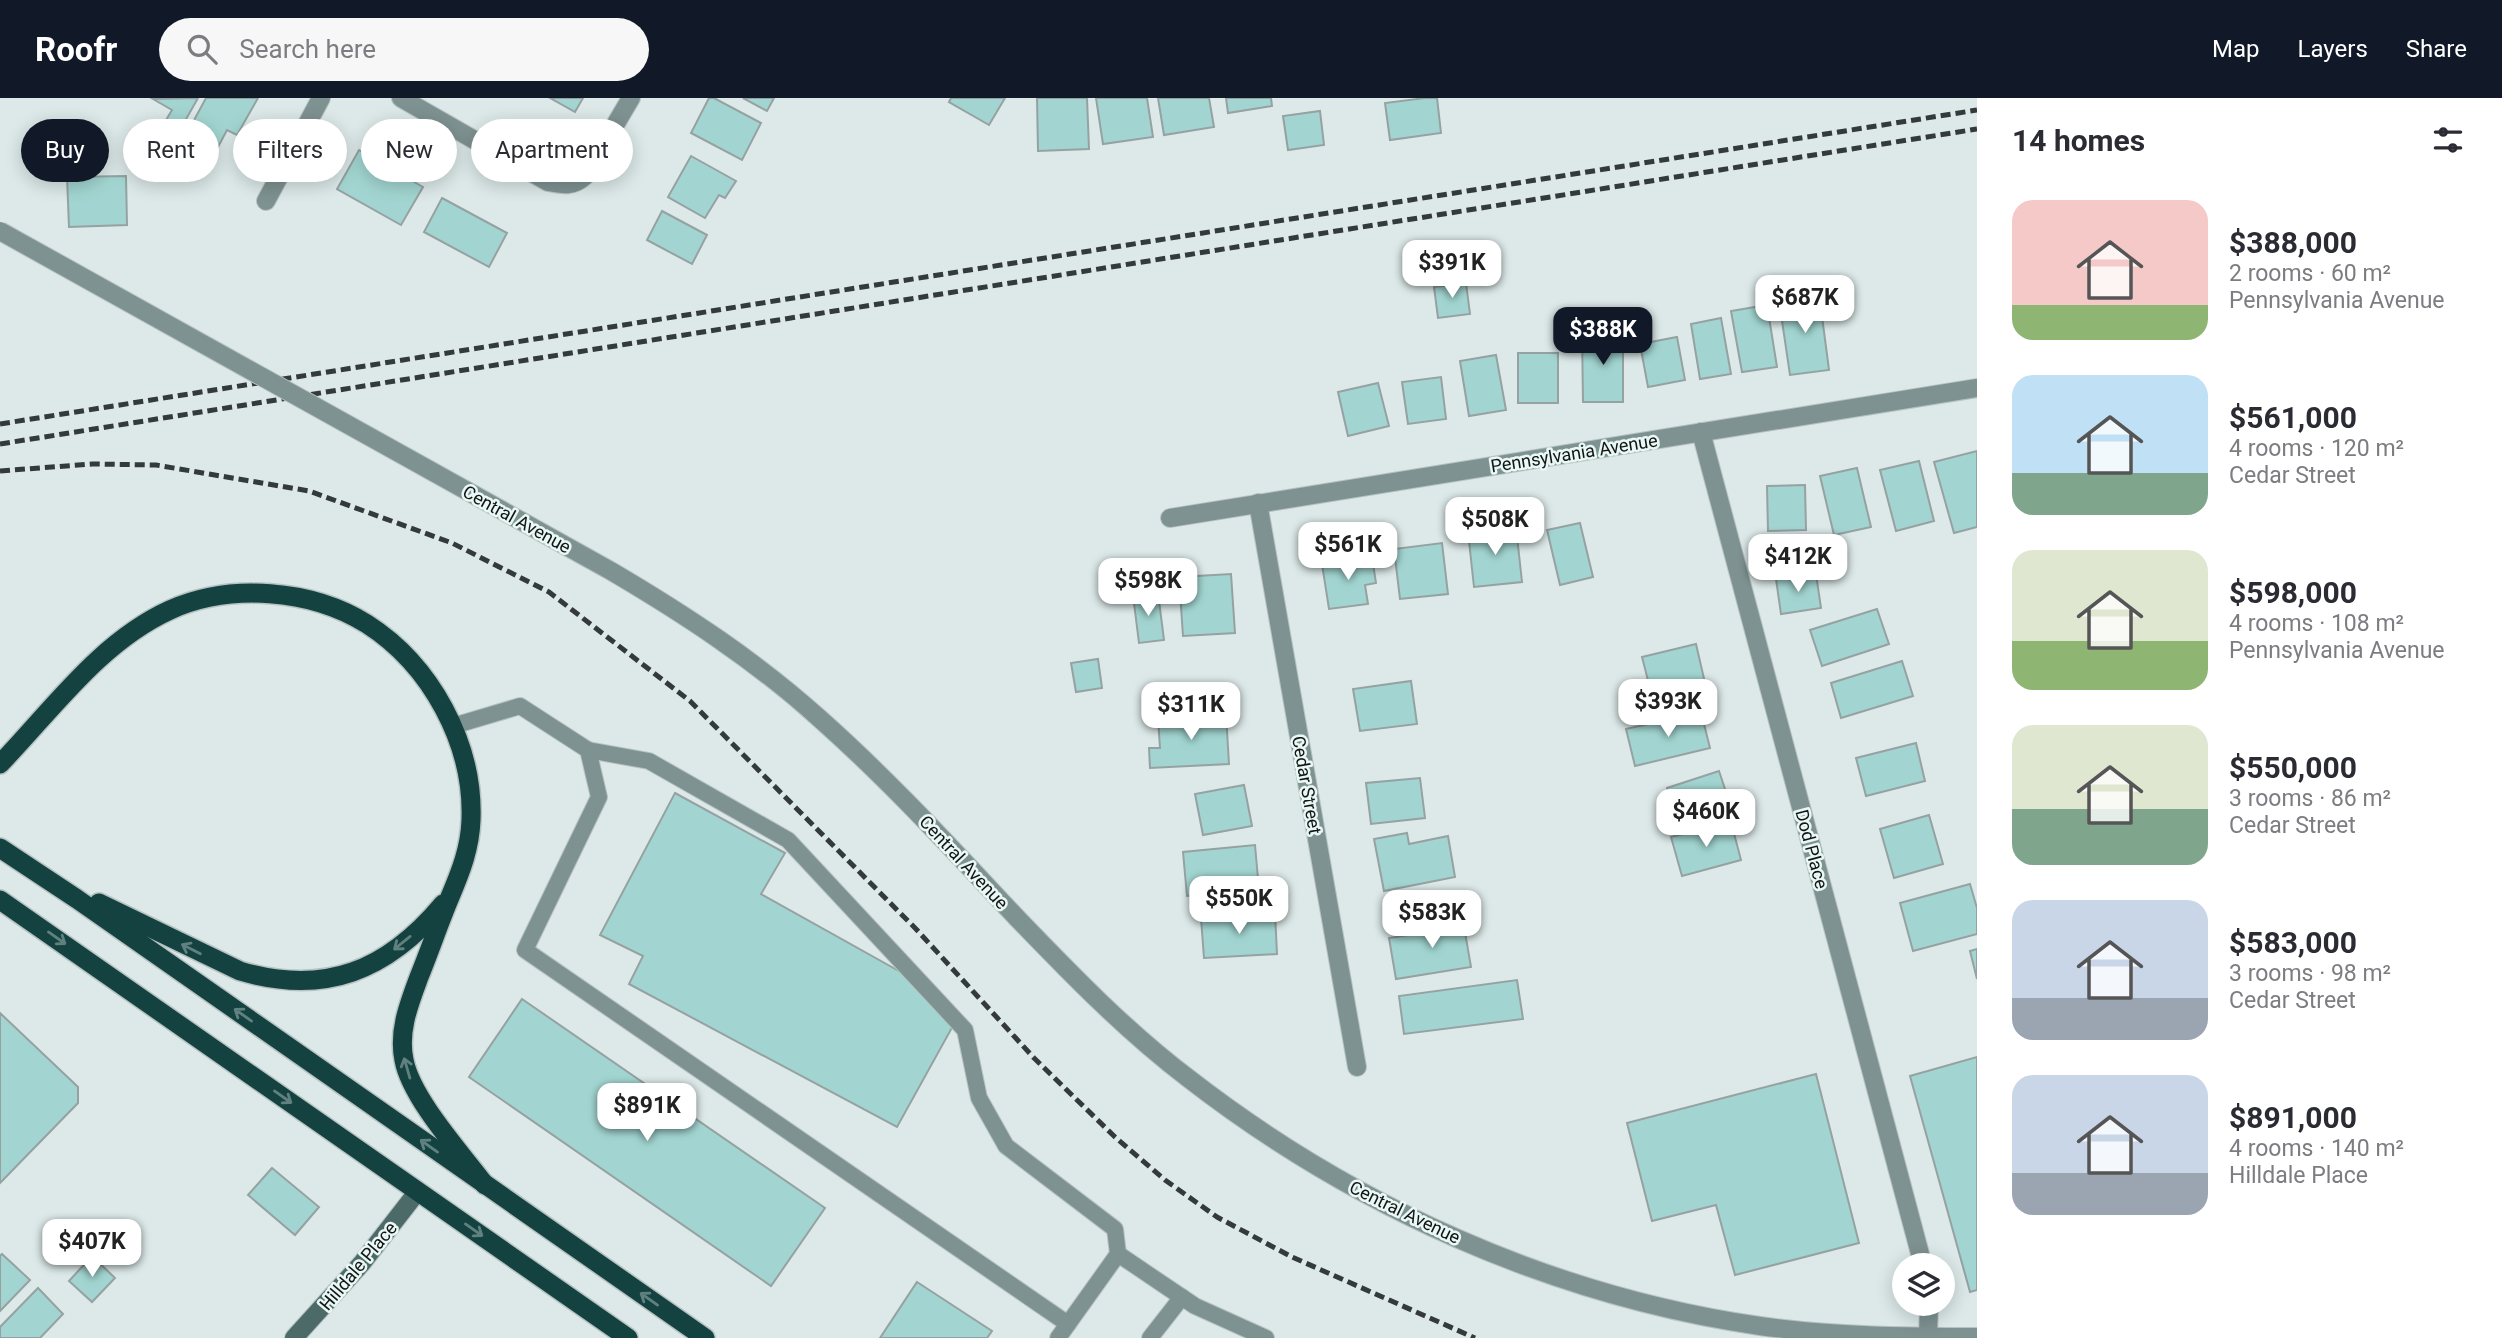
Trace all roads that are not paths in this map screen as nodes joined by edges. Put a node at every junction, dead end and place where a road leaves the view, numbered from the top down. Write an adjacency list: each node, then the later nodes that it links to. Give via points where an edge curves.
1 (321, 98): 4 (street)
2 (401, 98): 3 (street, via 548,182 565,185 577,183 593,165)
3 (631, 98)
4 (266, 201)
5 (0, 231): 25 (street, Central Avenue, bridge, via 702,626 818,717 903,797 1102,1004 1196,1084 1308,1161 1432,1227 1547,1273 1636,1299 1792,1329)
6 (1977, 388): 7 (street, Pennsylvania Avenue)
7 (1701, 432): 8 (street, Pennsylvania Avenue); 20 (street, Dod Place)
8 (1258, 503): 9 (street, Pennsylvania Avenue); 17 (street, Cedar Street)
9 (1170, 518)
10 (453, 726): 11 (lane, via 520,706); 12 (highway, via 416,669 366,624 284,595 240,595 194,602 137,627 99,658); 15 (highway, via 466,770 471,817 466,860)
11 (588, 750): 21 (lane, via 649,761 788,840 965,1030 979,1098 1006,1146 1115,1229); 24 (lane, via 599,797 525,950)
12 (2, 762)
13 (0, 848): 14 (highway)
14 (36, 871): 15 (highway, one-way to 14, via 404,942 373,964 340,976 282,981 215,961); 18 (highway, one-way to 14)
15 (451, 895): 18 (highway, one-way to 15, via 416,1094 404,1061 408,1006)
16 (0, 900): 19 (highway, one-way to 19)
17 (1357, 1067)
18 (485, 1185): 29 (highway, one-way to 18)
19 (418, 1191): 27 (main road, Hilldale Place, via 362,1264); 28 (highway, one-way to 28)
20 (1920, 1253)
21 (1118, 1254): 22 (lane); 24 (lane)
22 (1182, 1297): 30 (lane); 31 (lane)
23 (1929, 1316): 25 (street)
24 (1063, 1331)
25 (1928, 1337): 26 (street, Central Avenue)
26 (1977, 1337)
27 (294, 1338)
28 (628, 1338)
29 (705, 1338)
30 (1150, 1338)
31 (1266, 1338)

